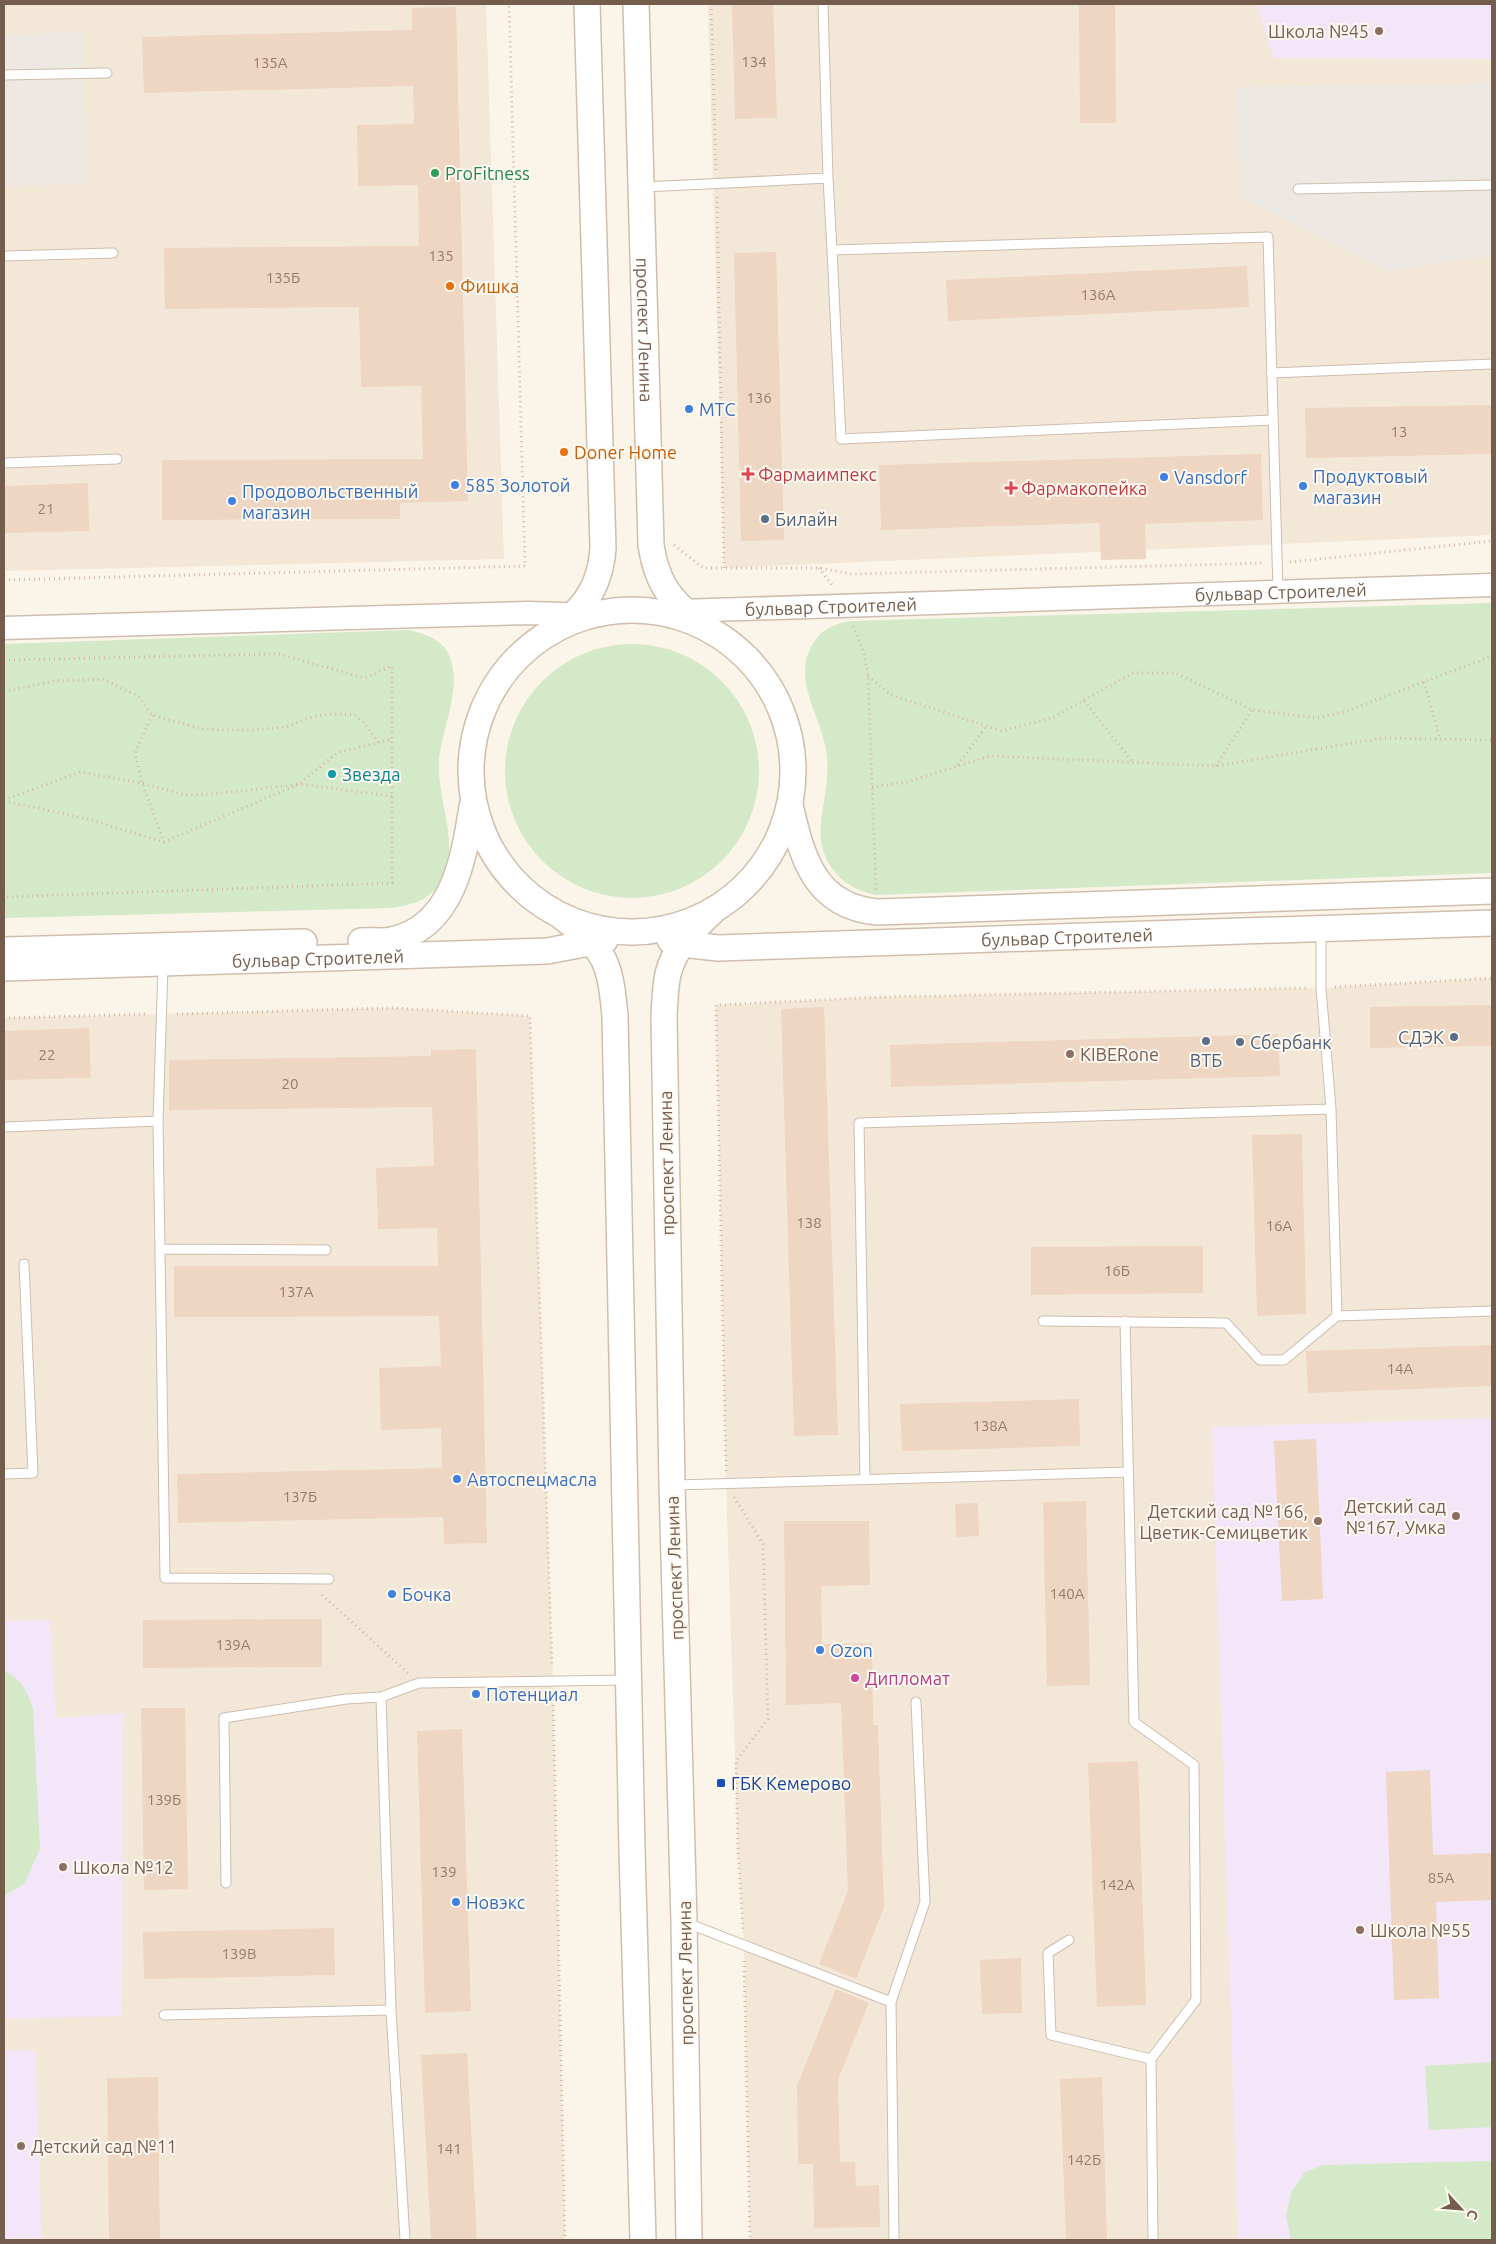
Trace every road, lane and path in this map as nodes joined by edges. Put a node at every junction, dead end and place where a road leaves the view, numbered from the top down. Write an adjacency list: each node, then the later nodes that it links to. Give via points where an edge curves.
1 (510, 4): 26 (path, via 525,566)
2 (588, 4): 32 (main road, via 603,548 598,578)
3 (636, 4): 11 (main road, проспект Ленина)
4 (711, 4): 9 (path)
5 (823, 4): 8 (lane)
6 (107, 73): 7 (lane)
7 (4, 75)
8 (828, 178): 9 (lane); 13 (lane)
9 (716, 184): 11 (lane); 24 (path)
10 (1492, 185): 12 (lane)
11 (641, 187): 30 (main road, проспект Ленина, via 651,545 654,564 663,585)
12 (1298, 189)
13 (832, 250): 17 (lane, via 1268,237); 18 (lane, via 841,440)
14 (113, 253): 15 (lane)
15 (4, 256)
16 (1492, 364): 17 (lane)
17 (1271, 373): 18 (lane)
18 (1273, 420): 23 (lane)
19 (117, 459): 20 (lane)
20 (4, 463)
21 (1492, 541): 23 (path)
22 (672, 543): 24 (path, via 702,568)
23 (1276, 563): 25 (path, via 852,574); 29 (lane)
24 (724, 568): 25 (path)
25 (819, 568): 28 (path)
26 (4, 580)
27 (1492, 585): 29 (street, бульвар Строителей)
28 (837, 592)
29 (1278, 593): 30 (street, бульвар Строителей)
30 (683, 610): 31 (street, бульвар Строителей); 37 (main road, проспект Ленина)
31 (649, 612): 33 (main road); 37 (main road, via 676,617)
32 (576, 614): 33 (street); 35 (street, via 528,612); 36 (main road)
33 (601, 615): 36 (main road)
34 (851, 621): 40 (path, via 864,653)
35 (4, 628)
36 (552, 631): 59 (main road, via 529,645 508,666 480,715 470,773)
37 (712, 632): 60 (main road, via 753,665 779,704 794,756)
38 (1492, 656): 41 (path)
39 (4, 660): 47 (path, via 279,654 365,678 392,666)
40 (868, 676): 46 (path, via 891,695); 56 (path)
41 (1424, 682): 44 (path, via 1347,711 1318,718); 48 (path)
42 (4, 692): 45 (path, via 53,681 102,679 138,696)
43 (1084, 701): 44 (path, via 1133,673 1176,672); 46 (path, via 1052,718 1002,731); 51 (path)
44 (1252, 710): 53 (path)
45 (152, 715): 50 (path, via 202,728 253,730 286,726 312,716 355,715); 54 (path, via 135,753)
46 (986, 726): 52 (path)
47 (392, 739): 50 (path); 57 (path)
48 (1440, 739): 49 (path); 53 (path, via 1383,738)
49 (1492, 740)
50 (378, 742): 55 (path, via 337,752)
51 (1132, 762): 52 (path, via 990,756); 53 (path)
52 (958, 766): 56 (path, via 907,782)
53 (1216, 766)
54 (142, 783): 55 (path, via 186,794); 58 (path, via 80,772); 61 (path)
55 (299, 784): 57 (path); 61 (path)
56 (872, 787): 63 (path)
57 (392, 796): 64 (path, via 392,883)
58 (4, 801): 61 (path, via 88,819)
59 (472, 802): 66 (main road, via 481,830 509,876 543,906); 72 (main road, бульвар Строителей, via 464,853 442,905 425,926 392,940)
60 (790, 805): 62 (main road, бульвар Строителей, via 800,849 811,872 825,890 838,900 877,912); 65 (main road, via 769,855 733,897)
61 (164, 842)
62 (1492, 892)
63 (876, 895)
64 (4, 897)
65 (713, 911): 69 (main road, via 690,922); 71 (main road, проспект Ленина)
66 (562, 917): 69 (main road, via 586,926); 70 (main road)
67 (1492, 923): 68 (main road, бульвар Строителей)
68 (1321, 929): 71 (main road, бульвар Строителей, via 718,948); 76 (lane)
69 (636, 932): 70 (main road, бульвар Строителей); 71 (main road, бульвар Строителей)
70 (594, 944): 73 (main road, бульвар Строителей, via 547,950); 96 (main road, via 611,978 614,1016)
71 (682, 944): 93 (main road, проспект Ленина, via 668,973 664,1016)
72 (4, 950)
73 (163, 964): 74 (main road, бульвар Строителей); 77 (lane)
74 (4, 968)
75 (1492, 978): 76 (path)
76 (1321, 988): 79 (lane); 92 (path, via 881,997 716,1005)
77 (161, 1014): 78 (path); 80 (lane); 97 (path, via 396,1008 530,1016)
78 (4, 1018)
79 (1331, 1109): 86 (lane); 91 (lane, via 859,1123)
80 (158, 1122): 81 (lane); 82 (lane)
81 (4, 1127)
82 (160, 1249): 83 (lane); 94 (lane, via 165,1578)
83 (326, 1250)
84 (24, 1264): 90 (lane, via 33,1473)
85 (1492, 1311): 86 (lane)
86 (1337, 1316): 88 (lane, via 1284,1360 1260,1360 1226,1323)
87 (1043, 1321): 88 (lane)
88 (1125, 1321): 89 (lane)
89 (1128, 1472): 91 (lane); 108 (lane, via 1134,1722 1194,1765 1196,2000)
90 (4, 1474)
91 (865, 1480): 92 (lane)
92 (726, 1484): 93 (lane); 104 (path, via 763,1544 768,1719 736,1761)
93 (672, 1485): 102 (main road, проспект Ленина)
94 (304, 1579): 95 (lane); 98 (path)
95 (329, 1579)
96 (629, 1680): 97 (lane); 111 (main road)
97 (553, 1681): 98 (lane); 110 (path)
98 (419, 1684): 99 (lane)
99 (380, 1697): 101 (lane, via 346,1699 224,1718); 106 (lane)
100 (916, 1702): 105 (lane, via 925,1902)
101 (226, 1883)
102 (684, 1922): 104 (lane); 112 (main road, проспект Ленина)
103 (1069, 1940): 108 (lane, via 1048,1952 1051,2035)
104 (744, 1945): 105 (lane); 113 (path)
105 (892, 2002): 114 (lane)
106 (391, 2010): 107 (lane); 109 (lane)
107 (164, 2015)
108 (1151, 2059): 115 (lane)
109 (404, 2240)
110 (565, 2240)
111 (643, 2240)
112 (689, 2240)
113 (750, 2240)
114 (894, 2240)
115 (1153, 2240)

